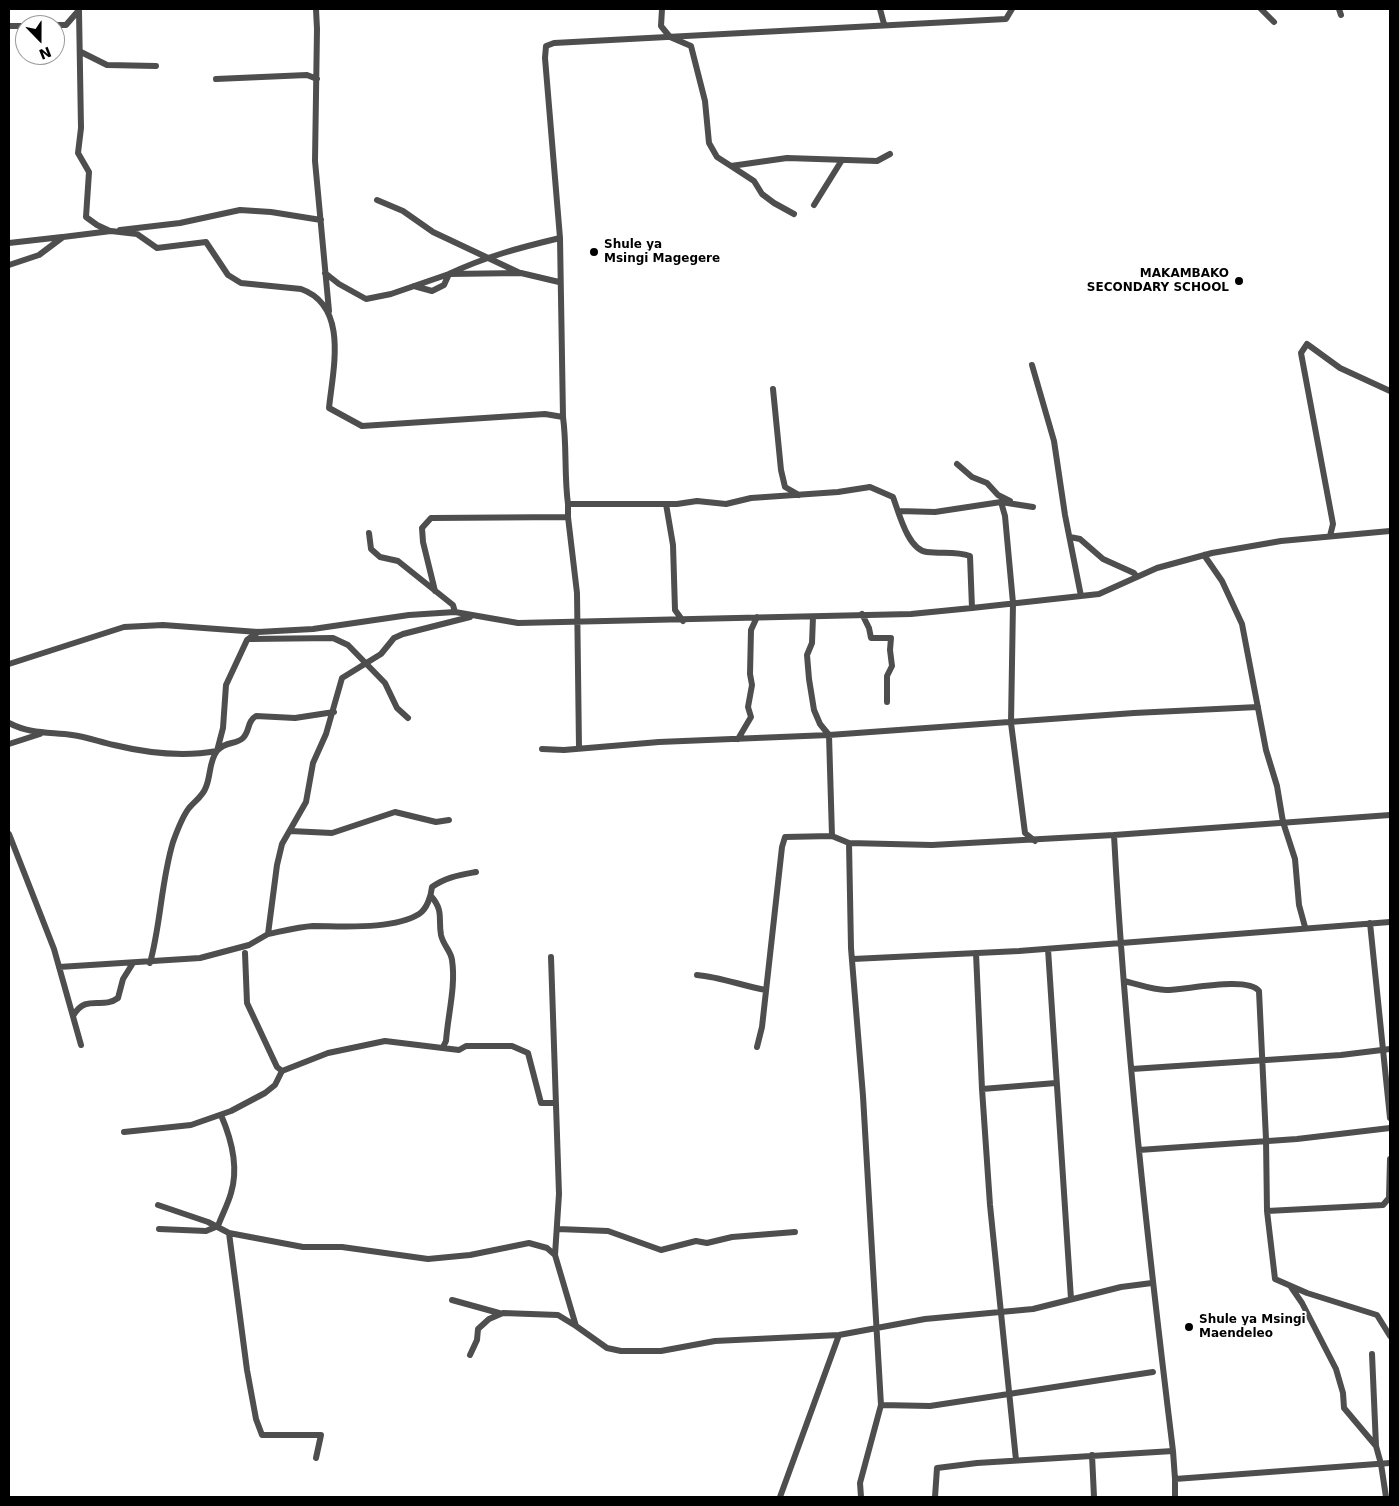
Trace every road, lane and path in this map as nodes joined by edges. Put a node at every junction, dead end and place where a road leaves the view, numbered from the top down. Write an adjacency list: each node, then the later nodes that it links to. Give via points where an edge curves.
1 (316, 9): 13 (street)
2 (662, 9): 10 (street, via 660,26)
3 (880, 9): 8 (street)
4 (1012, 9): 8 (street, via 1006,19)
5 (1261, 9): 7 (street)
6 (79, 10): 9 (street); 11 (street)
7 (1274, 22)
8 (884, 24): 10 (street)
9 (65, 25)
10 (670, 37): 17 (street, via 691,46 705,100 709,143 716,157); 24 (street, via 546,46)
11 (81, 52): 12 (street, via 107,65); 22 (street, via 82,128 78,153 89,172 86,216 96,225)
12 (156, 66)
13 (317, 78): 14 (street, via 307,75); 21 (street, via 315,161)
14 (216, 80)
15 (890, 154): 16 (street, via 877,161)
16 (842, 160): 17 (street, via 787,158); 19 (street)
17 (731, 166): 20 (street, via 754,181 774,204)
18 (377, 200): 26 (street, via 403,211 433,232)
19 (814, 205)
20 (794, 214)
21 (321, 220): 22 (street, via 240,210 180,223); 28 (street)
22 (111, 231): 23 (street); 33 (street, via 137,234 157,248 206,242 228,275 241,283 301,289 309,292)
23 (63, 237): 25 (street); 27 (street, via 39,255)
24 (560, 238): 26 (street); 31 (street)
25 (10, 243)
26 (488, 257): 29 (street); 30 (street)
27 (9, 265)
28 (325, 273): 32 (street, via 366,299); 33 (street)
29 (449, 274): 30 (street); 32 (street); 32 (street, via 444,285 432,291)
30 (521, 274): 31 (street)
31 (559, 282): 37 (street)
32 (414, 286)
33 (329, 311): 37 (street, via 336,346 329,408 362,426 545,414)
34 (1032, 365): 50 (street, via 1054,441)
35 (772, 389): 39 (street, via 785,487)
36 (1390, 391): 49 (street, via 1340,368 1307,344 1301,353 1333,524)
37 (563, 417): 42 (street)
38 (957, 464): 41 (street)
39 (799, 495): 43 (street, via 751,498 726,504 697,501); 45 (street, via 870,487 893,498)
40 (1001, 502): 41 (street); 45 (street, via 935,512); 55 (street)
41 (1014, 503): 44 (street)
42 (568, 504): 43 (street); 46 (street)
43 (666, 504): 62 (street, via 673,546 675,610)
44 (1033, 507)
45 (899, 511): 56 (street, via 915,545 925,552 970,556)
46 (568, 517): 53 (street, via 432,518 422,528); 63 (street)
47 (1390, 531): 49 (street)
48 (369, 533): 53 (street, via 371,549 380,558 398,561)
49 (1330, 536): 51 (street)
50 (1070, 537): 52 (street, via 1080,538 1103,559); 54 (street)
51 (1204, 555): 52 (street); 69 (street, via 1222,581 1242,624)
52 (1137, 577): 54 (street, via 1099,594)
53 (435, 591): 57 (street, via 453,605)
54 (1082, 596): 55 (street)
55 (1013, 604): 56 (street); 72 (street)
56 (972, 608): 58 (street, via 911,614)
57 (455, 612): 59 (street); 64 (street, via 313,629)
58 (862, 614): 60 (street); 68 (street, via 871,638 891,638 892,666 887,676)
59 (473, 616): 63 (street, via 518,623); 67 (street, via 403,634)
60 (813, 616): 61 (street); 75 (street, via 812,643 807,655 809,679 814,710)
61 (757, 618): 62 (street); 76 (street, via 751,630 752,684 748,707 751,716)
62 (683, 620): 63 (street)
63 (577, 621): 78 (street)
64 (258, 632): 65 (street); 66 (street, via 163,625 124,627)
65 (247, 640): 67 (street, via 332,638 348,644); 80 (street, via 226,685 224,728)
66 (9, 664)
67 (365, 664): 70 (street, via 342,678); 71 (street, via 385,683 397,708)
68 (887, 702)
69 (1258, 707): 72 (street); 83 (street)
70 (334, 712): 80 (street, via 295,718 256,716 239,742 226,743); 84 (street, via 313,763 306,802)
71 (408, 718)
72 (1011, 722): 75 (street); 88 (street, via 1024,833)
73 (9, 723): 74 (street)
74 (41, 734): 77 (street); 80 (street, via 72,735 116,746 171,754)
75 (829, 735): 76 (street); 87 (street)
76 (738, 739): 78 (street)
77 (9, 744)
78 (579, 748): 79 (street)
79 (542, 749)
80 (217, 750): 103 (street, via 206,788 189,808 173,842)
81 (1390, 815): 83 (street)
82 (449, 820): 84 (street, via 436,822 395,812 332,833)
83 (1283, 822): 86 (street); 94 (street, via 1295,859 1299,905)
84 (290, 831): 95 (street, via 282,844 277,865)
85 (9, 834): 104 (street)
86 (1114, 835): 88 (street); 96 (street)
87 (832, 836): 89 (street); 107 (street, via 785,837)
88 (1035, 841): 89 (street, via 932,845)
89 (849, 843): 101 (street)
90 (476, 872): 91 (street, via 439,882 432,887)
91 (431, 896): 95 (street, via 421,913 391,923 313,926); 110 (street, via 439,906 440,933 452,957 454,978)
92 (1390, 922): 93 (street)
93 (1370, 923): 94 (street); 112 (street)
94 (1305, 927): 96 (street)
95 (268, 934): 103 (street, via 249,945 222,954)
96 (1120, 942): 97 (street); 106 (street)
97 (1048, 949): 99 (street); 116 (street)
98 (244, 953): 115 (street, via 247,1003 277,1067)
99 (976, 953): 101 (street); 117 (street)
100 (551, 957): 118 (street)
101 (853, 959): 141 (street)
102 (133, 963): 103 (street); 104 (street); 108 (street, via 123,979 118,998 112,1002 87,1003 78,1007)
103 (150, 963)
104 (59, 967): 108 (street)
105 (696, 975): 107 (street)
106 (1124, 981): 113 (street, via 1165,990 1230,985 1257,988); 114 (street)
107 (766, 990): 111 (street)
108 (73, 1016): 109 (street)
109 (81, 1045)
110 (443, 1047): 115 (street, via 374,1042 328,1053); 118 (street, via 459,1050 466,1046 512,1046 528,1053 541,1103)
111 (757, 1047)
112 (1387, 1050): 113 (street); 120 (street)
113 (1263, 1058): 114 (street); 123 (street)
114 (1132, 1069): 124 (street)
115 (282, 1071): 119 (street, via 275,1085 265,1093)
116 (1056, 1083): 117 (street); 136 (street)
117 (982, 1089): 138 (street)
118 (554, 1103): 130 (street)
119 (220, 1115): 122 (street, via 191,1124); 128 (street, via 234,1167 231,1193)
120 (1390, 1118)
121 (1390, 1128): 123 (street, via 1297,1139)
122 (124, 1132)
123 (1266, 1139): 124 (street); 127 (street)
124 (1139, 1150): 134 (street)
125 (1390, 1159): 127 (street, via 1389,1198 1383,1205)
126 (158, 1205): 128 (street)
127 (1266, 1210): 135 (street, via 1276,1279)
128 (218, 1226): 129 (street, via 206,1231); 132 (street)
129 (159, 1229)
130 (558, 1229): 131 (street, via 608,1231 661,1250 696,1241); 133 (street)
131 (795, 1232)
132 (229, 1233): 133 (street, via 303,1247 342,1247 428,1259 470,1255 529,1243 547,1248); 152 (street, via 242,1341 262,1435 321,1435)
133 (555, 1255): 140 (street)
134 (1152, 1283): 136 (street); 150 (street)
135 (1289, 1285): 143 (street, via 1376,1315); 149 (street, via 1302,1303 1336,1369 1344,1408)
136 (1071, 1298): 138 (street, via 1034,1309)
137 (452, 1300): 139 (street, via 491,1313)
138 (1000, 1312): 141 (street, via 925,1319); 147 (street)
139 (503, 1313): 140 (street, via 558,1315); 145 (street, via 478,1329)
140 (576, 1326): 142 (street, via 607,1348 621,1351 661,1351 715,1342)
141 (877, 1328): 142 (street); 148 (street)
142 (839, 1335): 157 (street)
143 (1390, 1336)
144 (1372, 1354): 149 (street)
145 (470, 1355)
146 (1153, 1372): 147 (street, via 1144,1376)
147 (1010, 1394): 148 (street, via 930,1406); 153 (street)
148 (881, 1405): 158 (street, via 860,1483)
149 (1376, 1446): 155 (street)
150 (1173, 1451): 151 (street); 156 (street)
151 (1092, 1455): 153 (street); 160 (street)
152 (316, 1458)
153 (1016, 1460): 159 (street, via 937,1468)
154 (1390, 1463): 155 (street)
155 (1381, 1464): 156 (street); 162 (street)
156 (1175, 1479): 161 (street)
157 (780, 1497)
158 (861, 1497)
159 (934, 1497)
160 (1094, 1497)
161 (1175, 1497)
162 (1386, 1497)

